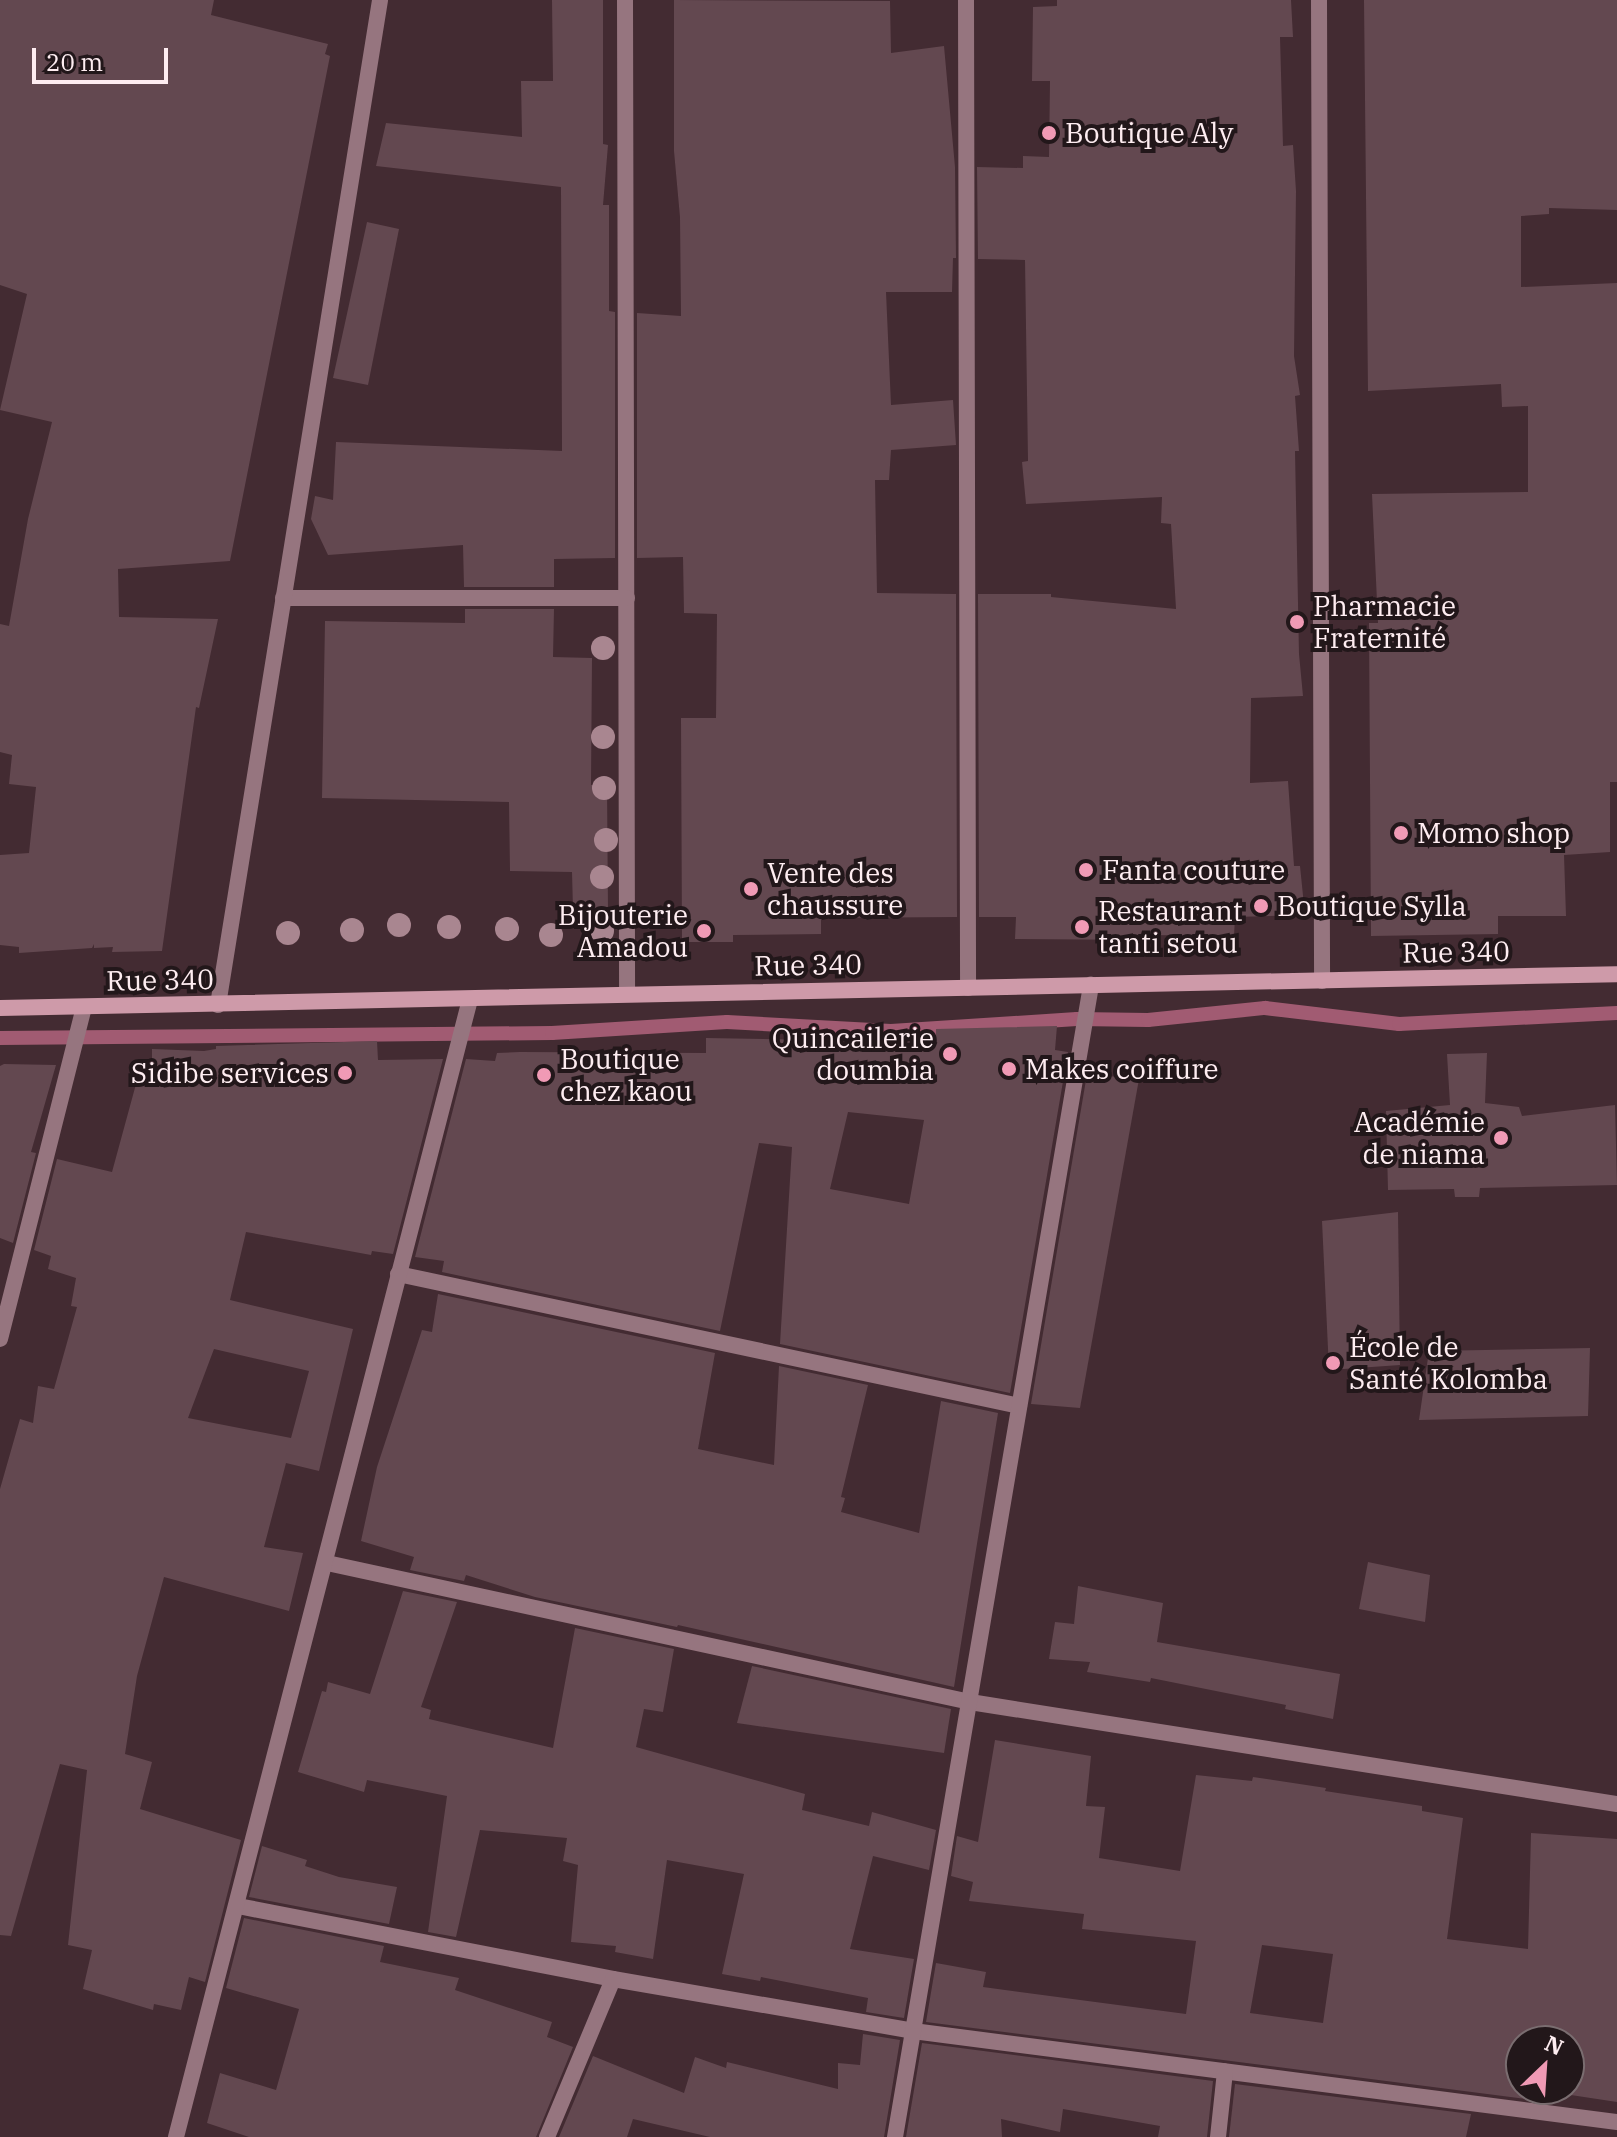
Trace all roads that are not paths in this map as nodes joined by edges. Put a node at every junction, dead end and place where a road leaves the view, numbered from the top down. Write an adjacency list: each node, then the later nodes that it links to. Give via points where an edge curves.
1 (380, 0): 5 (street)
2 (625, 0): 6 (street)
3 (966, 0): 10 (street)
4 (1319, 0): 8 (street)
5 (283, 598): 6 (street); 13 (street)
6 (627, 598): 11 (street)
7 (1617, 974): 8 (street, Rue 340)
8 (1322, 981): 9 (street, Rue 340)
9 (1091, 985): 10 (street, Rue 340); 18 (street)
10 (968, 988): 11 (street, Rue 340)
11 (627, 994): 12 (street, Rue 340)
12 (470, 999): 13 (street, Rue 340); 16 (street)
13 (218, 1005): 14 (street, Rue 340)
14 (84, 1007): 15 (street, Rue 340); 17 (street)
15 (0, 1008)
16 (398, 1274): 18 (street); 19 (street)
17 (0, 1339)
18 (1019, 1406): 20 (street)
19 (327, 1563): 20 (street); 22 (street)
20 (970, 1702): 21 (street); 24 (street)
21 (1617, 1804)
22 (238, 1906): 23 (street); 27 (street)
23 (613, 1979): 24 (street); 28 (street)
24 (913, 2031): 25 (street); 29 (street)
25 (1225, 2071): 26 (street); 30 (street)
26 (1617, 2122)
27 (176, 2137)
28 (547, 2137)
29 (895, 2137)
30 (1218, 2137)

